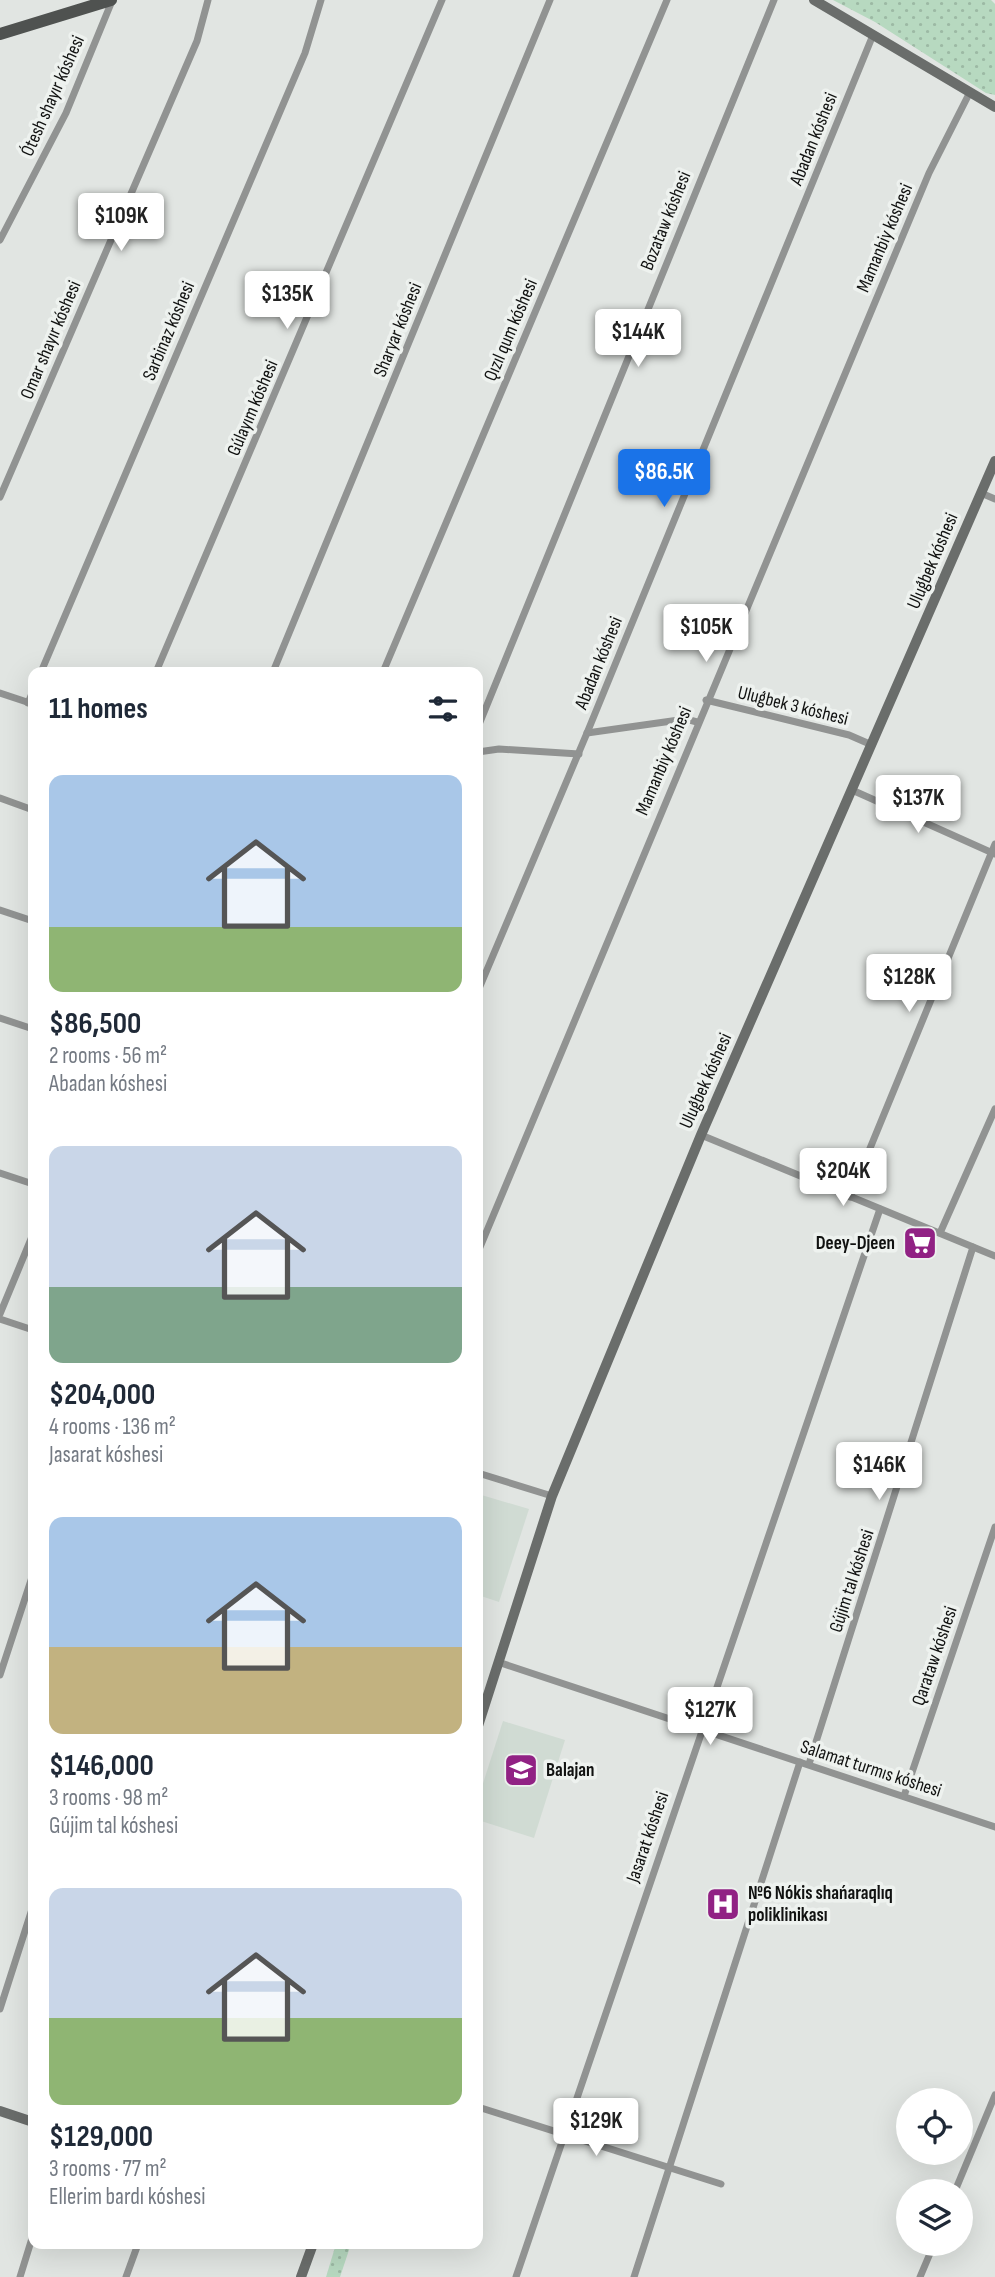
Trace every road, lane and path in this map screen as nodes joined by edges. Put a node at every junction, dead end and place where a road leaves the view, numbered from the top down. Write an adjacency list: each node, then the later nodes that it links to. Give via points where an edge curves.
1 (112, 0): 9 (main road); 14 (street, Ótesh shayır kóshesi, via 66,113)
2 (208, 0): 17 (street, Omar shayır kóshesi, via 197,41)
3 (321, 0): 19 (street, Sarbinaz kóshesi, via 305,52)
4 (442, 0): 20 (street, Gúlayım kóshesi)
5 (550, 0): 21 (street, Sharyar kóshesi)
6 (667, 0): 22 (street, Qızıl qum kóshesi)
7 (774, 0): 26 (street, Bozataw kóshesi)
8 (814, 0): 11 (street)
9 (87, 4): 10 (main road)
10 (0, 34)
11 (873, 35): 12 (street); 28 (street, Abadan kóshesi)
12 (970, 92): 13 (street); 24 (street, Mamanbiy kóshesi, via 929,173)
13 (995, 107)
14 (0, 240)
15 (995, 461): 16 (street, Uluǵbek kóshesi)
16 (981, 493): 18 (street); 29 (street, Uluǵbek kóshesi)
17 (0, 497)
18 (995, 499)
19 (43, 667)
20 (158, 667)
21 (275, 667)
22 (385, 667)
23 (0, 692): 25 (street)
24 (706, 700): 27 (street, Mamanbiy kóshesi); 29 (street, Uluǵbek 3 kóshesi, via 849,735)
25 (28, 702)
26 (483, 715)
27 (698, 722): 28 (street, via 686,719); 49 (street, Mamanbiy kóshesi)
28 (587, 733): 31 (street, Abadan kóshesi)
29 (872, 746): 32 (street, Uluǵbek kóshesi)
30 (483, 752): 31 (street)
31 (579, 754): 39 (street, Abadan kóshesi)
32 (852, 790): 36 (street); 43 (street, Uluǵbek kóshesi)
33 (0, 798): 34 (street)
34 (28, 808)
35 (995, 844): 36 (street)
36 (993, 853): 46 (street)
37 (0, 910): 38 (street)
38 (28, 919)
39 (483, 979)
40 (0, 1018): 41 (street)
41 (28, 1027)
42 (995, 1109): 48 (street)
43 (701, 1135): 46 (street); 57 (street, Uluǵbek kóshesi)
44 (0, 1173): 45 (street)
45 (28, 1182)
46 (850, 1196): 47 (street)
47 (880, 1209): 48 (street); 63 (street, Jasarat kóshesi)
48 (940, 1233): 51 (street)
49 (483, 1240)
50 (28, 1244): 53 (street)
51 (974, 1247): 52 (street); 65 (street, Gújim tal kóshesi)
52 (995, 1256)
53 (4, 1293): 54 (street)
54 (0, 1316): 55 (street)
55 (28, 1328)
56 (483, 1475): 57 (street)
57 (552, 1496): 60 (street, Uluǵbek kóshesi)
58 (995, 1527): 66 (street, Qarataw kóshesi)
59 (28, 1589): 61 (street)
60 (498, 1662): 62 (street, Uluǵbek kóshesi); 63 (street, Salamat turmıs kóshesi)
61 (0, 1675)
62 (483, 1710)
63 (701, 1729): 64 (street, Salamat turmıs kóshesi); 74 (street, Jasarat kóshesi)
64 (800, 1762): 65 (street, Salamat turmıs kóshesi); 75 (street)
65 (809, 1765): 66 (street, Salamat turmıs kóshesi)
66 (904, 1796): 67 (street, Salamat turmıs kóshesi)
67 (995, 1827)
68 (28, 1922): 69 (street)
69 (0, 2009)
70 (995, 2095): 76 (street)
71 (483, 2109): 74 (street)
72 (0, 2111): 73 (street)
73 (28, 2120)
74 (564, 2134): 75 (street); 85 (street, Jasarat kóshesi)
75 (671, 2168): 77 (street); 86 (street)
76 (960, 2179)
77 (721, 2185)
78 (29, 2249): 82 (street)
79 (136, 2249): 83 (street)
80 (311, 2249): 84 (street)
81 (929, 2256): 87 (street)
82 (20, 2277)
83 (127, 2277)
84 (301, 2277)
85 (516, 2277)
86 (634, 2277)
87 (920, 2277)

